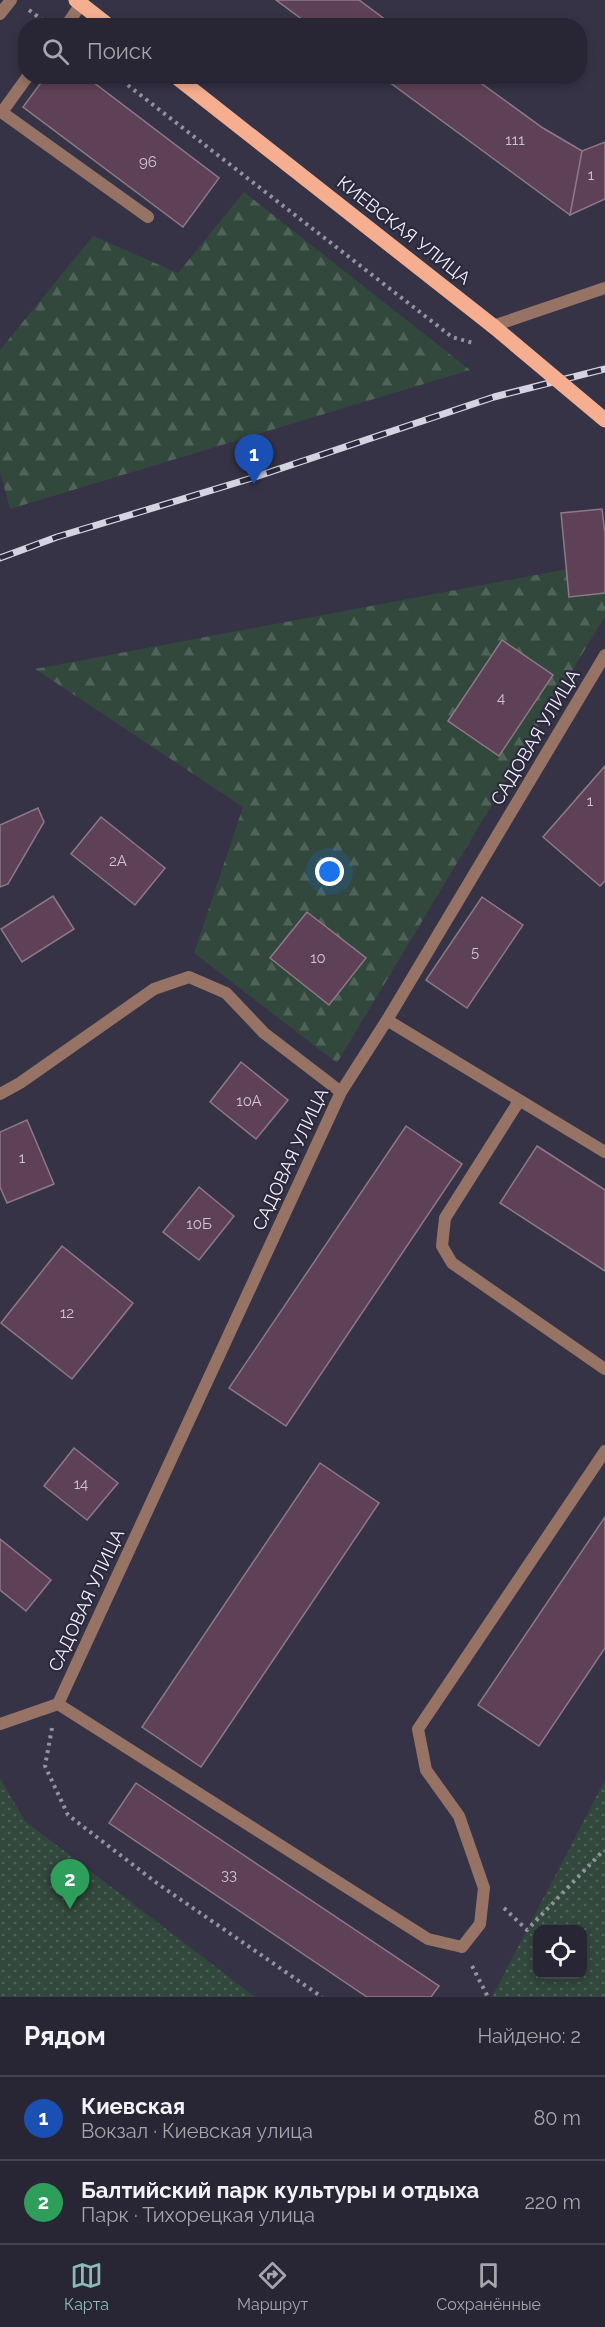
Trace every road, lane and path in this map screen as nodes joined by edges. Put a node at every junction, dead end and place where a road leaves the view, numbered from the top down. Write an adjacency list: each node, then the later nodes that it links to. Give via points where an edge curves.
1 (10, 0): 4 (street)
2 (79, 2): 6 (street); 7 (main road)
3 (25, 6): 5 (path)
4 (0, 14)
5 (40, 18)
6 (70, 18)
7 (99, 18)
8 (22, 84): 11 (street)
9 (126, 84): 15 (path, via 453,337)
10 (185, 84): 14 (main road, КИЕВСКАЯ УЛИЦА)
11 (1, 112): 12 (street)
12 (148, 217)
13 (605, 288): 14 (street)
14 (493, 326): 16 (main road, КИЕВСКАЯ УЛИЦА, bridge)
15 (478, 344)
16 (605, 420)
17 (605, 655): 18 (street, САДОВАЯ УЛИЦА)
18 (387, 1020): 19 (street, САДОВАЯ УЛИЦА); 21 (street)
19 (341, 1092): 20 (street, via 264,1033 226,993 189,977 154,989); 25 (street, САДОВАЯ УЛИЦА)
20 (0, 1094)
21 (519, 1101): 22 (street); 23 (street, via 445,1218 441,1246 452,1263)
22 (605, 1152)
23 (605, 1369)
24 (605, 1450): 28 (street, via 418,1729 426,1770 459,1816)
25 (58, 1704): 26 (street); 29 (street, via 428,1939); 30 (path, via 45,1766 68,1815 158,1884)
26 (0, 1724)
27 (604, 1852): 28 (path, via 527,1930)
28 (484, 1888): 29 (street, via 480,1924)
29 (462, 1947): 31 (path)
30 (322, 1997)
31 (488, 1997)

